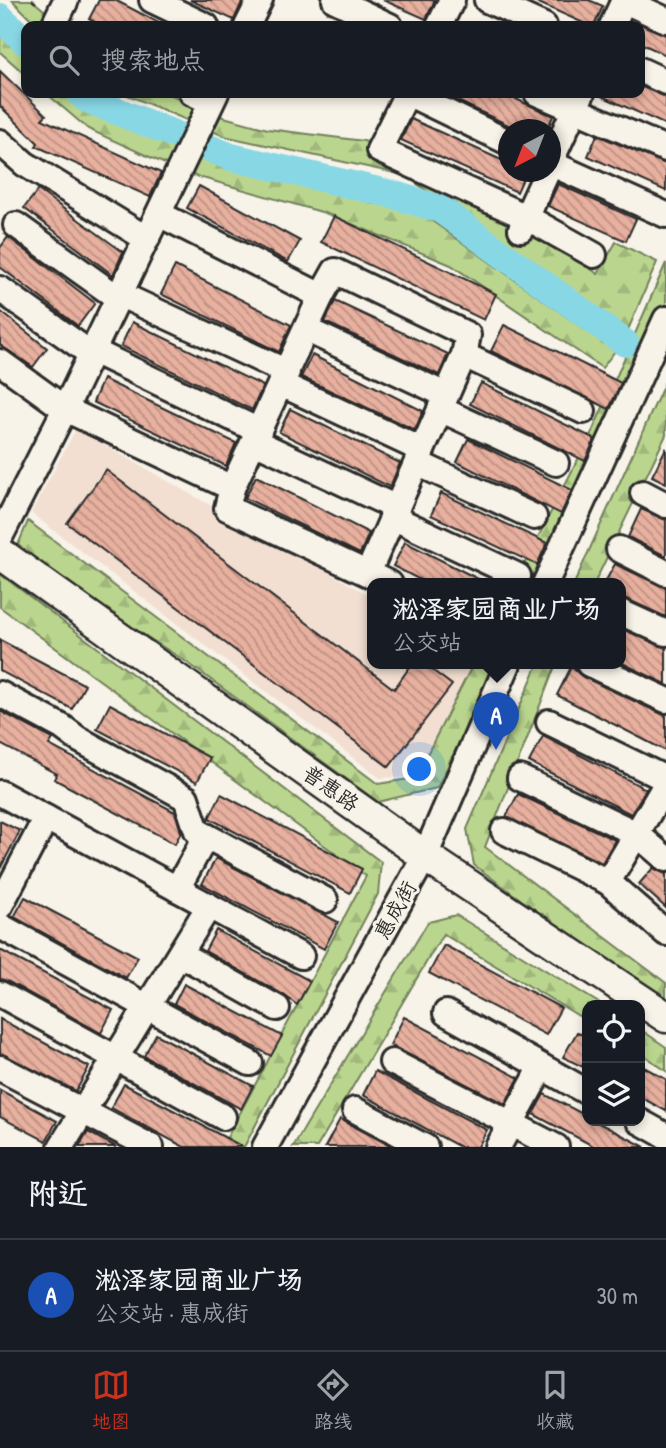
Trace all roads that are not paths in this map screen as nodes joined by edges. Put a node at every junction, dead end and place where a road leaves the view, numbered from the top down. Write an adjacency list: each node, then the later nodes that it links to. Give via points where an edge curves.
1 (66, 0): 9 (street)
2 (152, 0): 10 (street)
3 (260, 0): 11 (street)
4 (335, 0): 12 (street)
5 (452, 0): 13 (street)
6 (487, 0): 14 (street)
7 (624, 0): 8 (street); 15 (street)
8 (666, 20)
9 (56, 21)
10 (196, 21)
11 (250, 21)
12 (379, 21)
13 (442, 21)
14 (533, 21)
15 (614, 21)
16 (645, 72): 17 (street)
17 (666, 82)
18 (205, 98): 28 (street)
19 (405, 98): 30 (street, via 379,150)
20 (417, 98): 22 (street)
21 (578, 101): 23 (street); 25 (street)
22 (498, 137)
23 (561, 140)
24 (0, 142): 32 (street, via 25,163)
25 (666, 149)
26 (561, 168): 29 (street)
27 (542, 182): 30 (street)
28 (159, 214): 32 (street); 36 (street)
29 (666, 215)
30 (524, 223): 33 (street)
31 (16, 225): 35 (street)
32 (147, 239): 35 (street)
33 (594, 255)
34 (0, 289): 39 (street)
35 (118, 296): 39 (street); 42 (street)
36 (321, 296): 38 (street); 40 (street, via 335,271 468,335)
37 (666, 319): 61 (street)
38 (307, 330): 42 (street); 43 (street)
39 (92, 352): 44 (street); 46 (street)
40 (464, 355): 43 (street); 45 (street)
41 (0, 362): 44 (street)
42 (284, 378): 46 (street); 47 (street)
43 (443, 402): 47 (street); 48 (street)
44 (65, 409): 49 (street); 54 (street)
45 (583, 411)
46 (257, 436): 49 (street); 52 (street)
47 (419, 456): 52 (street); 53 (street)
48 (556, 463)
49 (232, 488): 59 (street, via 227,508)
50 (643, 493): 51 (street)
51 (666, 505)
52 (394, 512): 58 (street); 60 (street)
53 (534, 517)
54 (0, 537)
55 (619, 549): 57 (street)
56 (0, 553): 77 (main road, 普惠路)
57 (666, 573)
58 (518, 576)
59 (377, 578)
60 (379, 578)
61 (548, 578)
62 (626, 615): 63 (street)
63 (666, 633)
64 (506, 669): 77 (street, 惠成街)
65 (600, 669): 67 (street)
66 (0, 694): 76 (street, via 186,798 197,831)
67 (666, 700)
68 (549, 722): 70 (street)
69 (520, 778): 75 (street)
70 (666, 779)
71 (666, 784): 75 (street)
72 (0, 793): 73 (street)
73 (46, 818): 79 (street); 81 (street)
74 (504, 831): 80 (street)
75 (637, 834): 78 (street); 80 (street)
76 (206, 836): 81 (street); 82 (street)
77 (425, 856): 93 (main road, 普惠路); 108 (street, 惠成街)
78 (666, 859)
79 (8, 871): 83 (street)
80 (608, 882): 86 (street)
81 (177, 889): 84 (street)
82 (325, 900)
83 (0, 906)
84 (209, 906): 87 (street); 88 (street)
85 (0, 926): 90 (street)
86 (666, 933)
87 (180, 954): 90 (street); 91 (street)
88 (301, 956)
89 (0, 994): 94 (street)
90 (147, 1007): 94 (street); 96 (street)
91 (277, 1008)
92 (446, 1013): 97 (street)
93 (666, 1017)
94 (116, 1057): 101 (street); 102 (street)
95 (392, 1062): 103 (street)
96 (250, 1063)
97 (542, 1067): 99 (street); 103 (street)
98 (0, 1068): 101 (street)
99 (582, 1089)
100 (355, 1110): 109 (street)
101 (83, 1111): 106 (street); 107 (street)
102 (223, 1117)
103 (511, 1123): 110 (street); 111 (street)
104 (645, 1124): 105 (street)
105 (666, 1136)
106 (61, 1147)
107 (151, 1147)
108 (265, 1147)
109 (425, 1147)
110 (498, 1147)
111 (556, 1147)

